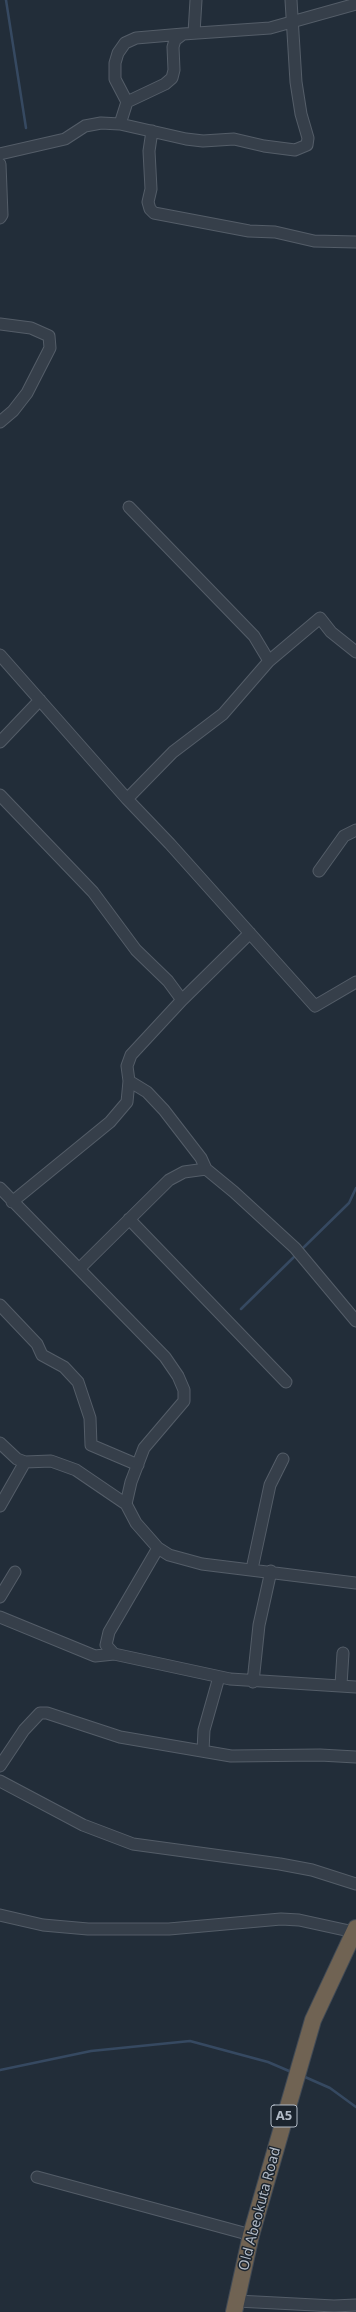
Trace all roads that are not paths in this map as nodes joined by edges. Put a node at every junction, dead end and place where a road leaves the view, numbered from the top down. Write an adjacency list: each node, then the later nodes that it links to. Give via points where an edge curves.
1 (196, 0): 5 (street)
2 (291, 0): 4 (street)
3 (356, 4): 4 (street)
4 (292, 22): 5 (street, via 270,28); 9 (street, via 296,82 308,138 307,145 295,150 264,146 244,140 203,140)
5 (194, 33): 6 (street)
6 (183, 34): 7 (street, via 175,40 173,47 172,78); 7 (street, via 136,38 124,43 115,63 115,79)
7 (127, 102): 8 (street)
8 (120, 124): 9 (street); 10 (street, via 91,123 65,139)
9 (152, 131): 13 (street, via 149,151 151,189 148,202 154,213 249,231 276,232 314,241)
10 (0, 154)
11 (0, 164): 12 (street)
12 (0, 218)
13 (356, 242)
14 (0, 324): 15 (street, via 31,328 49,336 50,348 26,394 13,411)
15 (0, 422)
16 (129, 507): 19 (street, via 254,636)
17 (356, 652): 19 (street, via 331,632 320,618)
18 (0, 655): 20 (street)
19 (269, 661): 23 (street, via 223,714 174,752)
20 (40, 700): 21 (street); 23 (street)
21 (0, 742)
22 (0, 795): 28 (street, via 93,892 136,950 168,981)
23 (126, 799): 26 (street)
24 (356, 830): 25 (street, via 344,836)
25 (318, 871)
26 (250, 933): 27 (street, via 315,1006); 28 (street)
27 (356, 982)
28 (182, 1000): 29 (street, via 131,1055 127,1066)
29 (129, 1080): 30 (street, via 147,1092 164,1110 201,1158); 32 (street, via 127,1102 110,1122)
30 (206, 1169): 33 (street, via 184,1172 169,1180); 36 (street, via 295,1248)
31 (0, 1188): 32 (street)
32 (12, 1202): 34 (street)
33 (129, 1219): 34 (street); 37 (street)
34 (80, 1268): 41 (street, via 166,1357 184,1390 184,1401 180,1408 144,1448)
35 (0, 1305): 41 (street, via 37,1344 42,1355 64,1367 78,1382 90,1418 91,1445)
36 (356, 1321)
37 (286, 1382)
38 (0, 1443): 40 (street, via 17,1459)
39 (283, 1459): 45 (street, via 270,1485)
40 (25, 1462): 42 (street, via 51,1461 76,1470); 43 (street)
41 (138, 1465): 42 (street)
42 (126, 1504): 44 (street, via 136,1523)
43 (0, 1506)
44 (158, 1548): 45 (street, via 169,1555 202,1564); 52 (street, via 110,1632 106,1645)
45 (252, 1570): 46 (street)
46 (271, 1571): 48 (street); 54 (street, via 259,1625)
47 (15, 1572): 49 (street)
48 (356, 1583)
49 (0, 1596)
50 (0, 1617): 52 (street, via 95,1656)
51 (344, 1653): 55 (street)
52 (114, 1654): 53 (street)
53 (219, 1677): 54 (street); 57 (street, via 204,1730)
54 (253, 1682): 55 (street)
55 (341, 1685): 56 (street)
56 (356, 1687)
57 (203, 1751): 58 (street, via 231,1756); 59 (street, via 120,1737 47,1713 40,1713 24,1730)
58 (356, 1757)
59 (0, 1766)
60 (0, 1781): 61 (street, via 83,1825 133,1844 288,1865)
61 (356, 1884)
62 (0, 1914): 63 (street, via 43,1925 88,1929 169,1929 281,1919 299,1920)
63 (354, 1935): 65 (highway, Old Abeokuta Road / A5, via 313,2020)
64 (37, 2177): 65 (street)
65 (251, 2236): 67 (highway, Old Abeokuta Road / A5)
66 (356, 2305): 67 (street)
67 (235, 2307)

